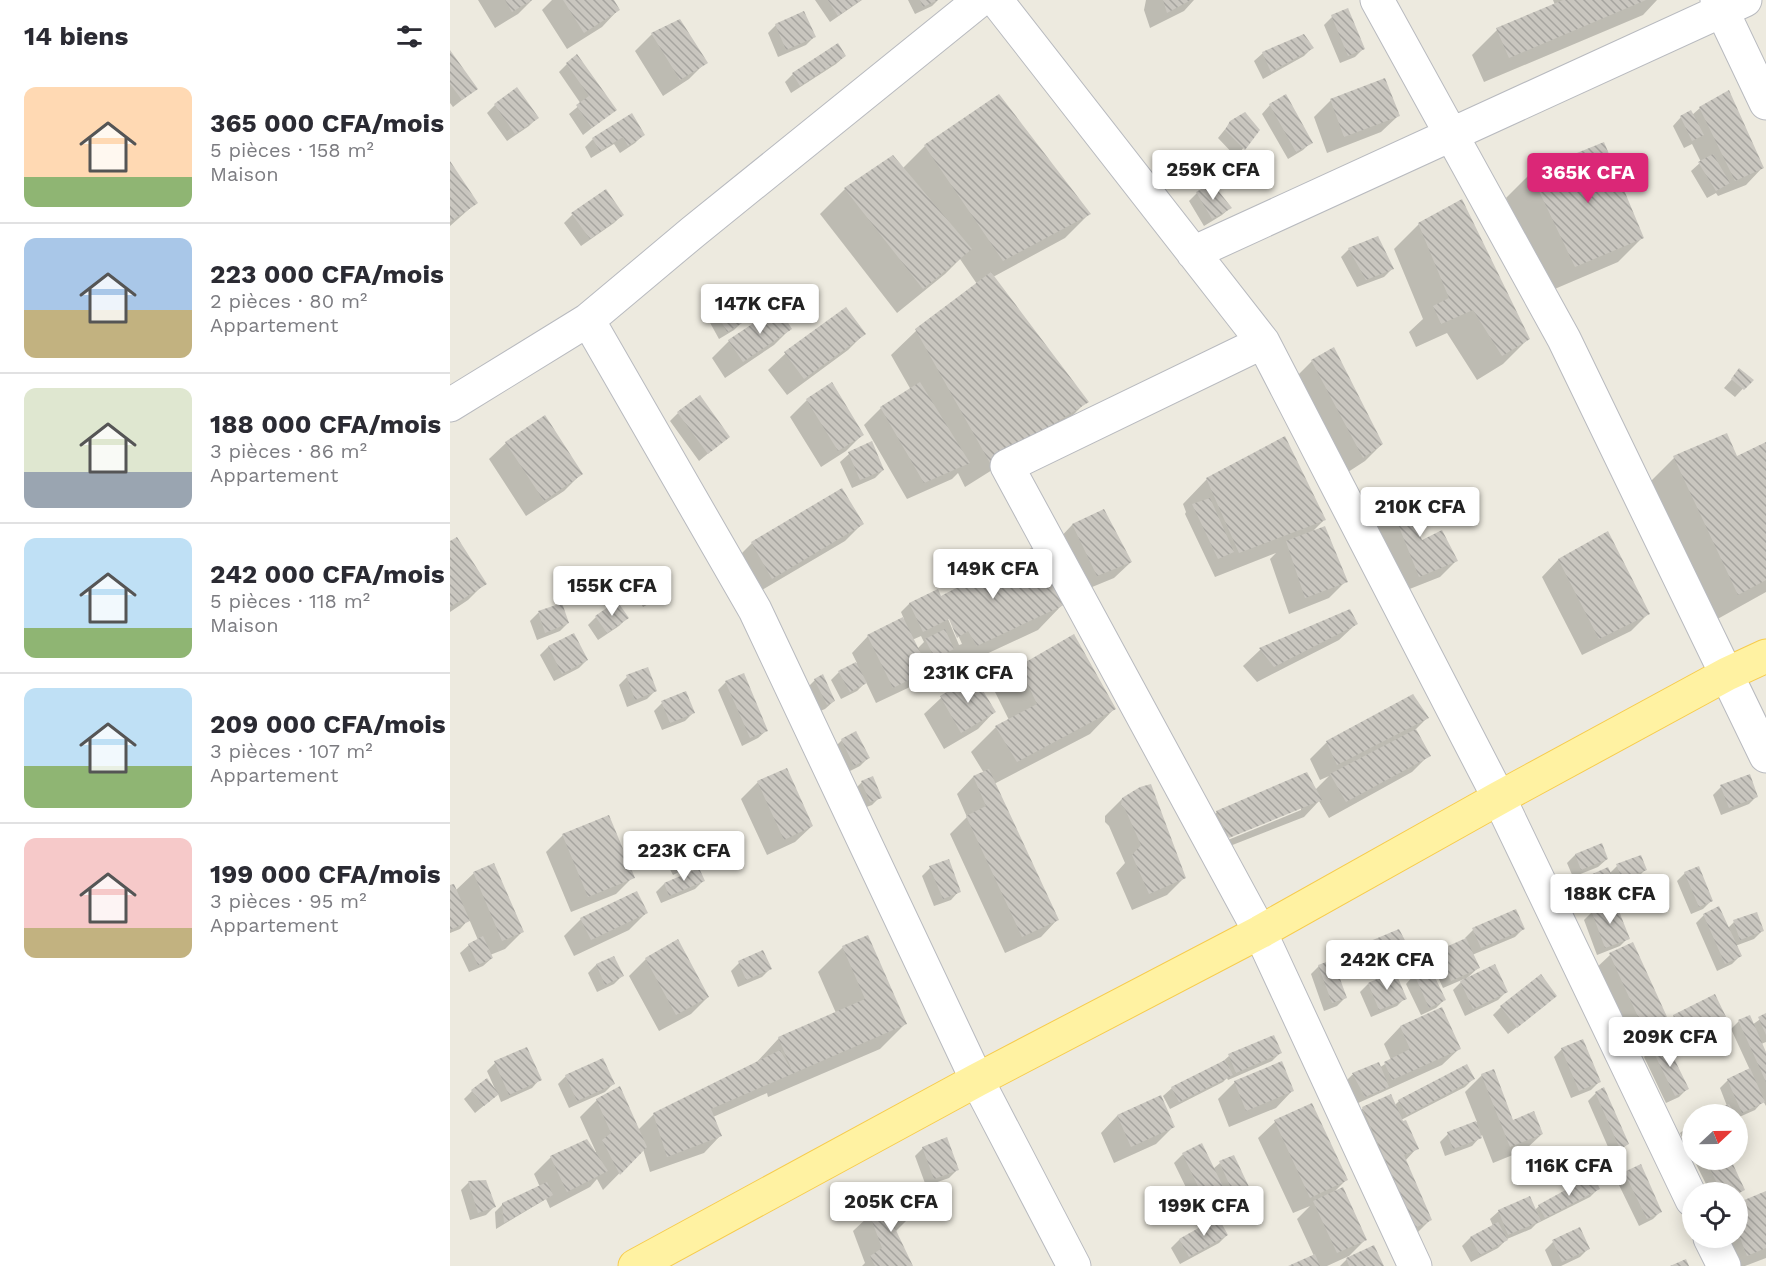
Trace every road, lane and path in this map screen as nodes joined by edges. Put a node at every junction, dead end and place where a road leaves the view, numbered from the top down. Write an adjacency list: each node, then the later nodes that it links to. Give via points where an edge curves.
1 (980, 0): 8 (street)
2 (996, 0): 7 (street)
3 (1377, 0): 6 (street)
4 (1728, 4): 5 (street); 6 (street)
5 (1766, 103)
6 (1451, 135): 7 (street); 12 (street, via 1564,339)
7 (1193, 253): 9 (street)
8 (588, 320): 10 (street); 16 (street, via 755,610)
9 (1263, 342): 14 (street); 15 (street, via 1007,466)
10 (450, 405)
11 (1766, 656): 12 (main road)
12 (1727, 674): 13 (street); 14 (main road)
13 (1766, 756)
14 (1498, 798): 15 (main road); 17 (street)
15 (1260, 932): 16 (main road); 21 (street)
16 (977, 1080): 19 (main road); 20 (street)
17 (1683, 1182)
18 (1715, 1248): 22 (street)
19 (635, 1266)
20 (1074, 1266)
21 (1415, 1266)
22 (1724, 1266)

